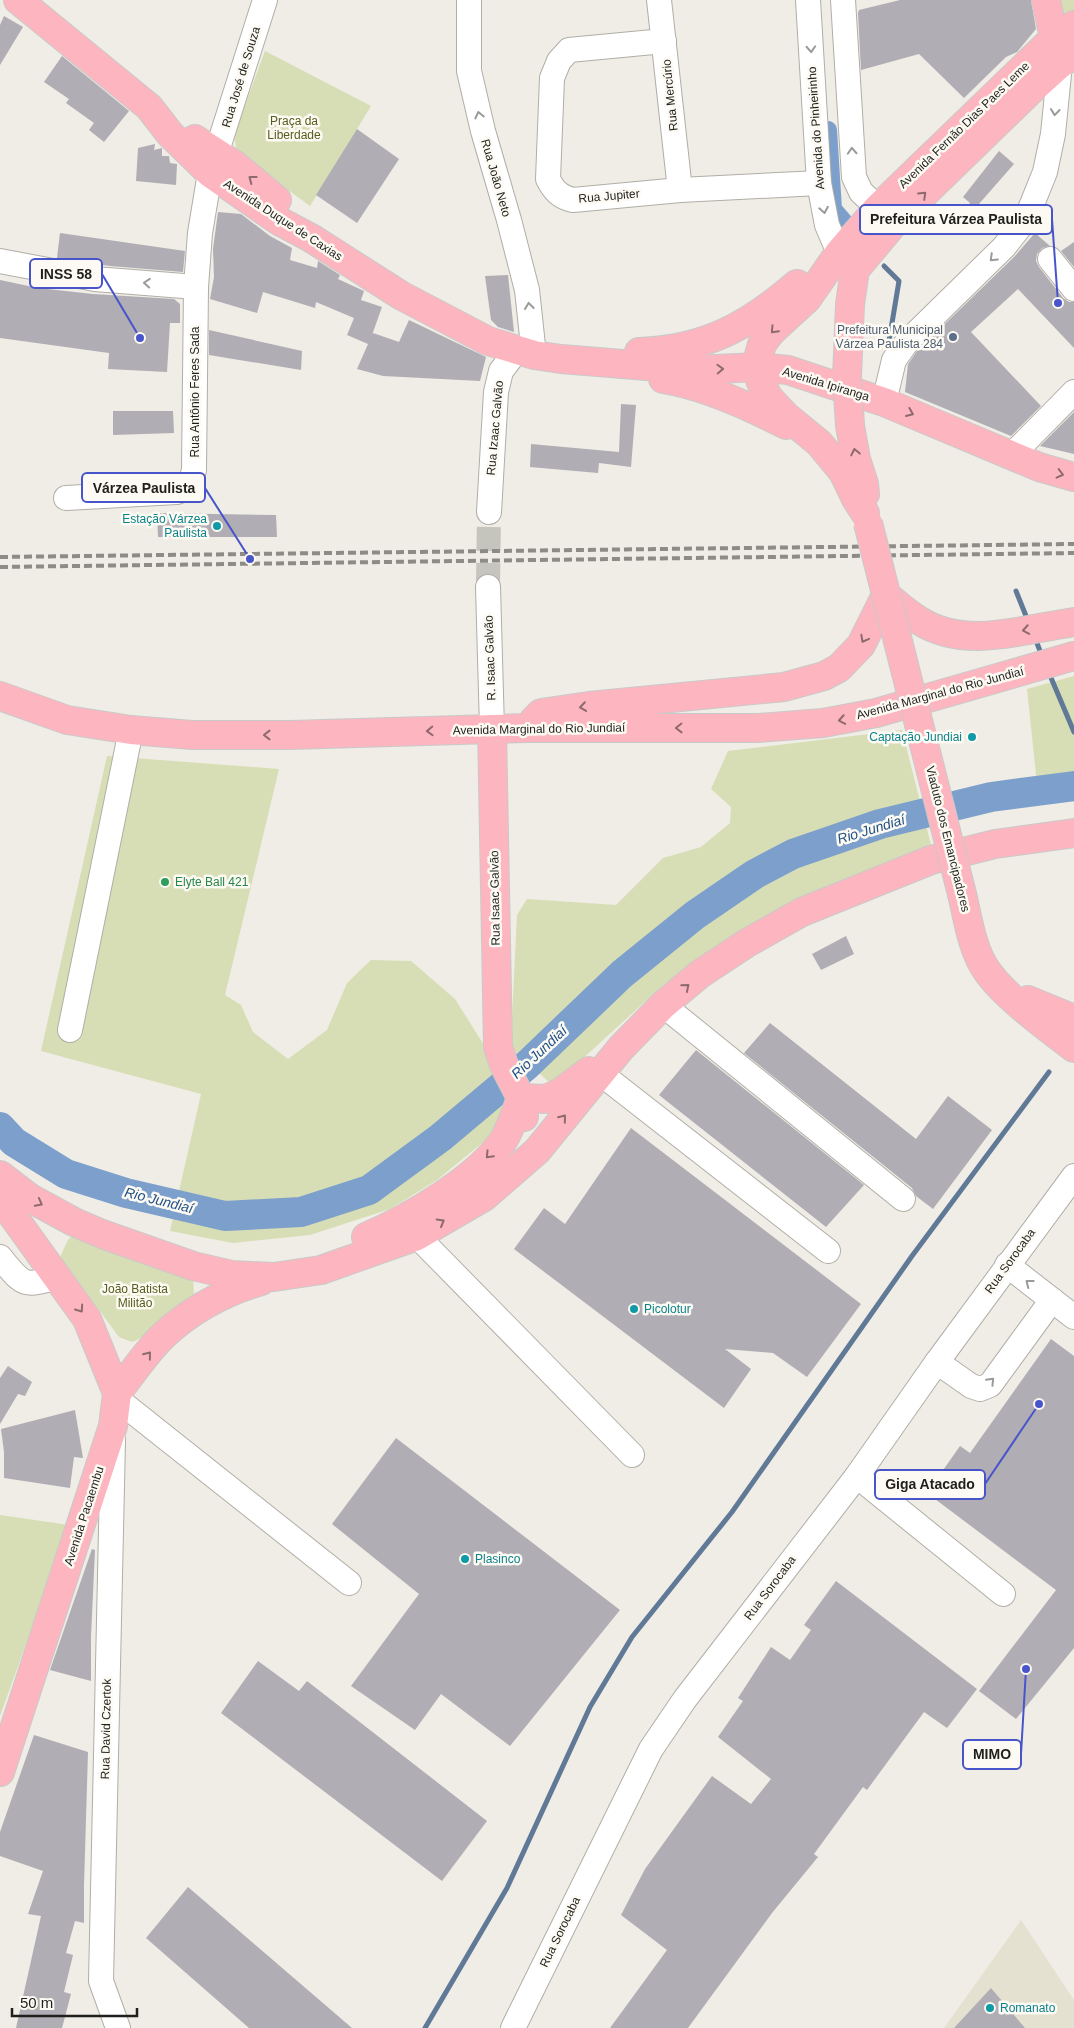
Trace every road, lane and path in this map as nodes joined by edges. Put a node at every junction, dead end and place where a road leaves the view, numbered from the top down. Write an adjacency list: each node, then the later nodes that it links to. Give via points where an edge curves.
1 (18, 0): 10 (main road, Avenida Duque de Caxias)
2 (265, 0): 10 (street, Rua José de Souza)
3 (469, 0): 22 (street, Rua João Neto, one-way to 3, via 527,290 469,71)
4 (660, 0): 8 (street, Rua Mercúrio)
5 (808, 0): 11 (street, Avenida do Pinheirinho, one-way to 11)
6 (844, 0): 13 (street, one-way to 6, via 861,192 854,177)
7 (1046, 0): 9 (main road)
8 (664, 41): 12 (street, Rua Mercúrio); 12 (street, Rua Jupiter, via 569,50 559,61 552,78 548,179 562,197 573,200)
9 (1068, 50): 13 (main road, Avenida Fernão Dias Paes Leme); 15 (main road, Avenida Fernão Dias Paes Leme, one-way to 9, via 895,222); 26 (street, one-way to 26, via 1045,172 1026,219 1004,247 907,342 894,360)
10 (213, 164): 17 (street, Rua Antônio Feres Sada, via 200,233); 22 (main road, Avenida Duque de Caxias, via 234,165 288,209 311,238 402,296 488,341)
11 (819, 183): 12 (street, Rua Jupiter); 15 (street, Avenida do Pinheirinho, one-way to 15, via 826,225)
12 (680, 190)
13 (878, 208): 15 (main road, Avenida Fernão Dias Paes Leme)
14 (1050, 260): 18 (street)
15 (847, 261): 19 (main road); 20 (main road, via 806,276); 21 (main road)
16 (0, 262): 17 (street, one-way to 16, via 95,279)
17 (196, 287): 30 (street, Rua Antônio Feres Sada, via 194,470 191,481 186,489 177,492)
18 (1074, 289)
19 (807, 299): 20 (main road); 21 (main road, via 828,296); 24 (main road, one-way to 24, via 762,344)
20 (774, 304): 23 (main road, via 749,321 712,339 666,351 580,354)
21 (850, 304): 32 (main road, one-way to 21, bridge, via 864,484 850,426)
22 (526, 352): 23 (main road, Avenida Ipiranga); 31 (street, Rua Izaac Galvão, via 501,370 496,392)
23 (566, 359): 24 (main road, Avenida Ipiranga, one-way to 24, via 696,370); 27 (main road, via 582,366 677,381 762,413)
24 (758, 367): 26 (main road, Avenida Ipiranga, via 788,370); 27 (main road, via 768,397)
25 (1074, 392): 28 (street)
26 (884, 402): 28 (main road, Avenida Ipiranga, one-way to 28)
27 (819, 442): 32 (main road, via 843,472)
28 (1011, 456): 29 (main road, Avenida Ipiranga, one-way to 29)
29 (1074, 476)
30 (66, 498)
31 (489, 512)
32 (867, 518): 34 (main road, Viaduto dos Emancipadores, bridge)
33 (488, 587): 39 (street, R. Isaac Galvão)
34 (886, 596): 35 (main road, one-way to 34, via 990,636 965,636 920,621); 38 (main road, one-way to 38, via 861,645 838,668 824,676 784,687 541,713); 42 (main road, Viaduto dos Emancipadores, bridge, via 975,946 986,971)
35 (1074, 622)
36 (1074, 656): 38 (main road, Avenida Marginal do Rio Jundiaí, one-way to 38, via 876,714 824,723 758,728)
37 (0, 696): 40 (main road, Avenida Marginal do Rio Jundiaí, via 67,720)
38 (527, 728): 39 (main road, Avenida Marginal do Rio Jundiaí)
39 (492, 729): 40 (main road, Avenida Marginal do Rio Jundiaí, one-way to 40, via 290,735 192,735); 51 (main road, Rua Isaac Galvão, via 498,1047)
40 (131, 730): 46 (street)
41 (1074, 833): 43 (main road, one-way to 41, via 700,974 747,943 802,912 875,881 930,860 995,844)
42 (1004, 989): 44 (main road); 45 (main road, Viaduto dos Emancipadores)
43 (663, 1005): 47 (main road); 55 (street)
44 (1074, 1019)
45 (1047, 1028): 48 (main road); 49 (main road)
46 (70, 1030)
47 (621, 1048): 50 (main road); 51 (main road, via 561,1092 546,1099)
48 (1074, 1048)
49 (1074, 1055)
50 (600, 1073): 54 (main road, one-way to 50, via 537,1151); 58 (street)
51 (514, 1084): 54 (main road, Rua Isaac Galvão, via 525,1124 522,1140); 56 (main road, one-way to 56, via 503,1140 487,1158 429,1204 394,1225 355,1242 311,1255 275,1260 236,1258 198,1251 90,1216)
52 (1074, 1176): 60 (street, Rua Sorocaba)
53 (0, 1193): 56 (main road, one-way to 56, via 30,1198); 61 (main road)
54 (484, 1197): 57 (main road, one-way to 54)
55 (904, 1199)
56 (74, 1222): 61 (main road, via 62,1231 50,1252); 62 (main road, via 193,1266 232,1275)
57 (418, 1236): 62 (main road, via 321,1270); 68 (street)
58 (828, 1250)
59 (0, 1257): 61 (street, via 22,1282 31,1284)
60 (1007, 1265): 63 (street, one-way to 60); 65 (street, Rua Sorocaba)
61 (55, 1273): 66 (main road, one-way to 66, via 87,1319)
62 (274, 1277): 66 (main road, one-way to 62, via 163,1336 206,1302)
63 (1052, 1300): 64 (street); 65 (street, one-way to 63, via 971,1386 980,1389 990,1385)
64 (1074, 1318)
65 (936, 1362): 69 (street, Rua Sorocaba)
66 (117, 1396): 67 (main road, Avenida Pacaembu); 70 (street)
67 (113, 1426): 72 (main road, Avenida Pacaembu); 73 (street, Rua David Czertok, via 101,1981)
68 (632, 1455)
69 (857, 1476): 71 (street); 74 (street, Rua Sorocaba, via 685,1699 651,1749)
70 (349, 1583)
71 (1003, 1594)
72 (0, 1772)
73 (118, 2028)
74 (513, 2028)

